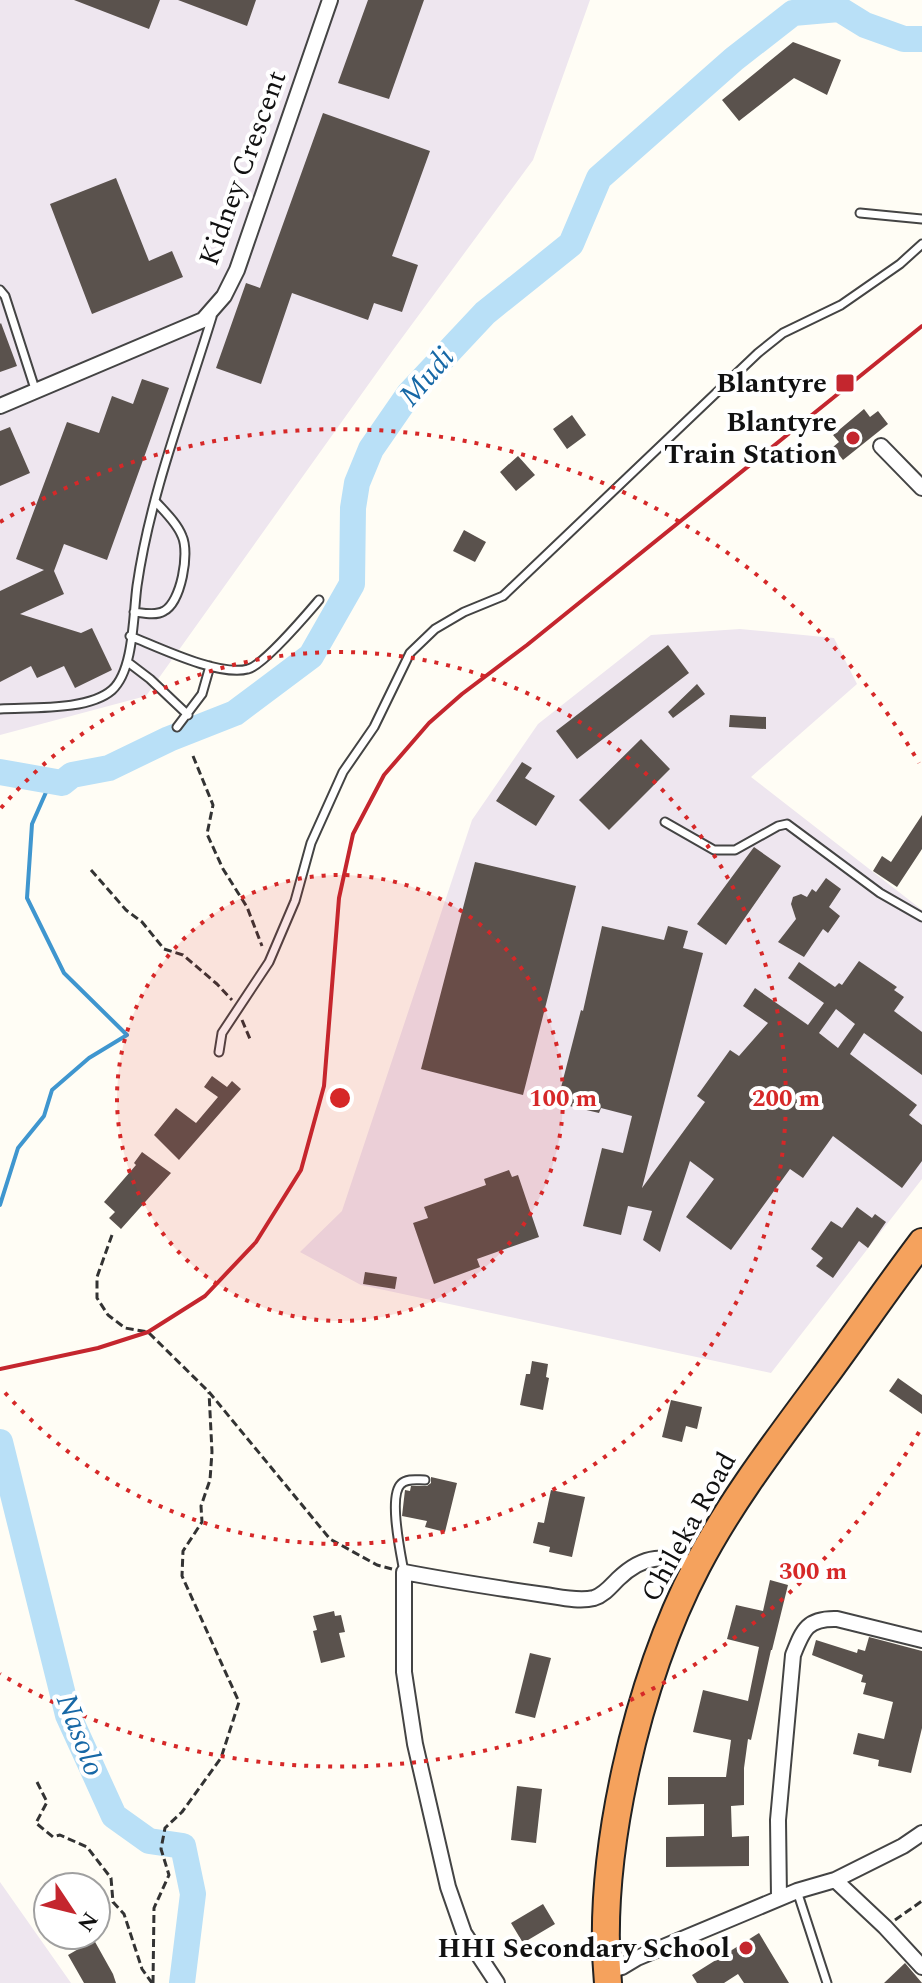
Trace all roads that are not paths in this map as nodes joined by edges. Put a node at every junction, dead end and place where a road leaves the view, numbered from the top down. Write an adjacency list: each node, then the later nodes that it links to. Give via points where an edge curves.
1 (330, 0): 6 (street, Kidney Crescent, via 237,270)
2 (860, 213): 3 (lane)
3 (922, 219)
4 (922, 244): 22 (lane, via 841,305 783,333 503,596 435,629 410,653 374,727 343,772 311,843 295,901 269,962 222,1033)
5 (0, 290): 7 (lane)
6 (214, 311): 7 (street, Kidney Crescent); 11 (lane)
7 (36, 392): 8 (street, Kidney Crescent)
8 (0, 406)
9 (881, 446): 10 (street)
10 (922, 488)
11 (156, 502): 13 (lane); 13 (lane, via 183,538 186,558 175,599 166,611)
12 (319, 600): 16 (lane, via 249,669)
13 (134, 612): 14 (lane)
14 (130, 636): 15 (lane); 16 (lane)
15 (129, 663): 17 (lane, via 109,693 74,705); 18 (lane)
16 (210, 666): 18 (lane, via 202,694)
17 (0, 709)
18 (188, 715): 19 (lane)
19 (177, 727)
20 (665, 822): 21 (lane, via 714,850 735,850 787,824 880,893)
21 (922, 917)
22 (219, 1052)
23 (922, 1242): 26 (highway, Chileka Road, via 758,1467)
24 (922, 1263): 34 (highway, via 764,1479 708,1571 669,1661 647,1735 627,1848)
25 (425, 1480): 27 (lane, via 407,1480 396,1492)
26 (697, 1565): 27 (street, via 655,1557 594,1598); 34 (highway, Chileka Road, via 671,1622 627,1762 608,1908)
27 (404, 1572): 35 (street, via 404,1672 415,1744 448,1887 464,1933)
28 (922, 1640): 32 (street, via 824,1618 811,1622 802,1633 793,1655 778,1820)
29 (922, 1833): 30 (street)
30 (835, 1880): 31 (street); 33 (street)
31 (797, 1891): 32 (street); 36 (lane)
32 (779, 1898): 34 (street, via 637,1958)
33 (922, 1967)
34 (615, 1976)
35 (497, 1983)
36 (827, 1983)

